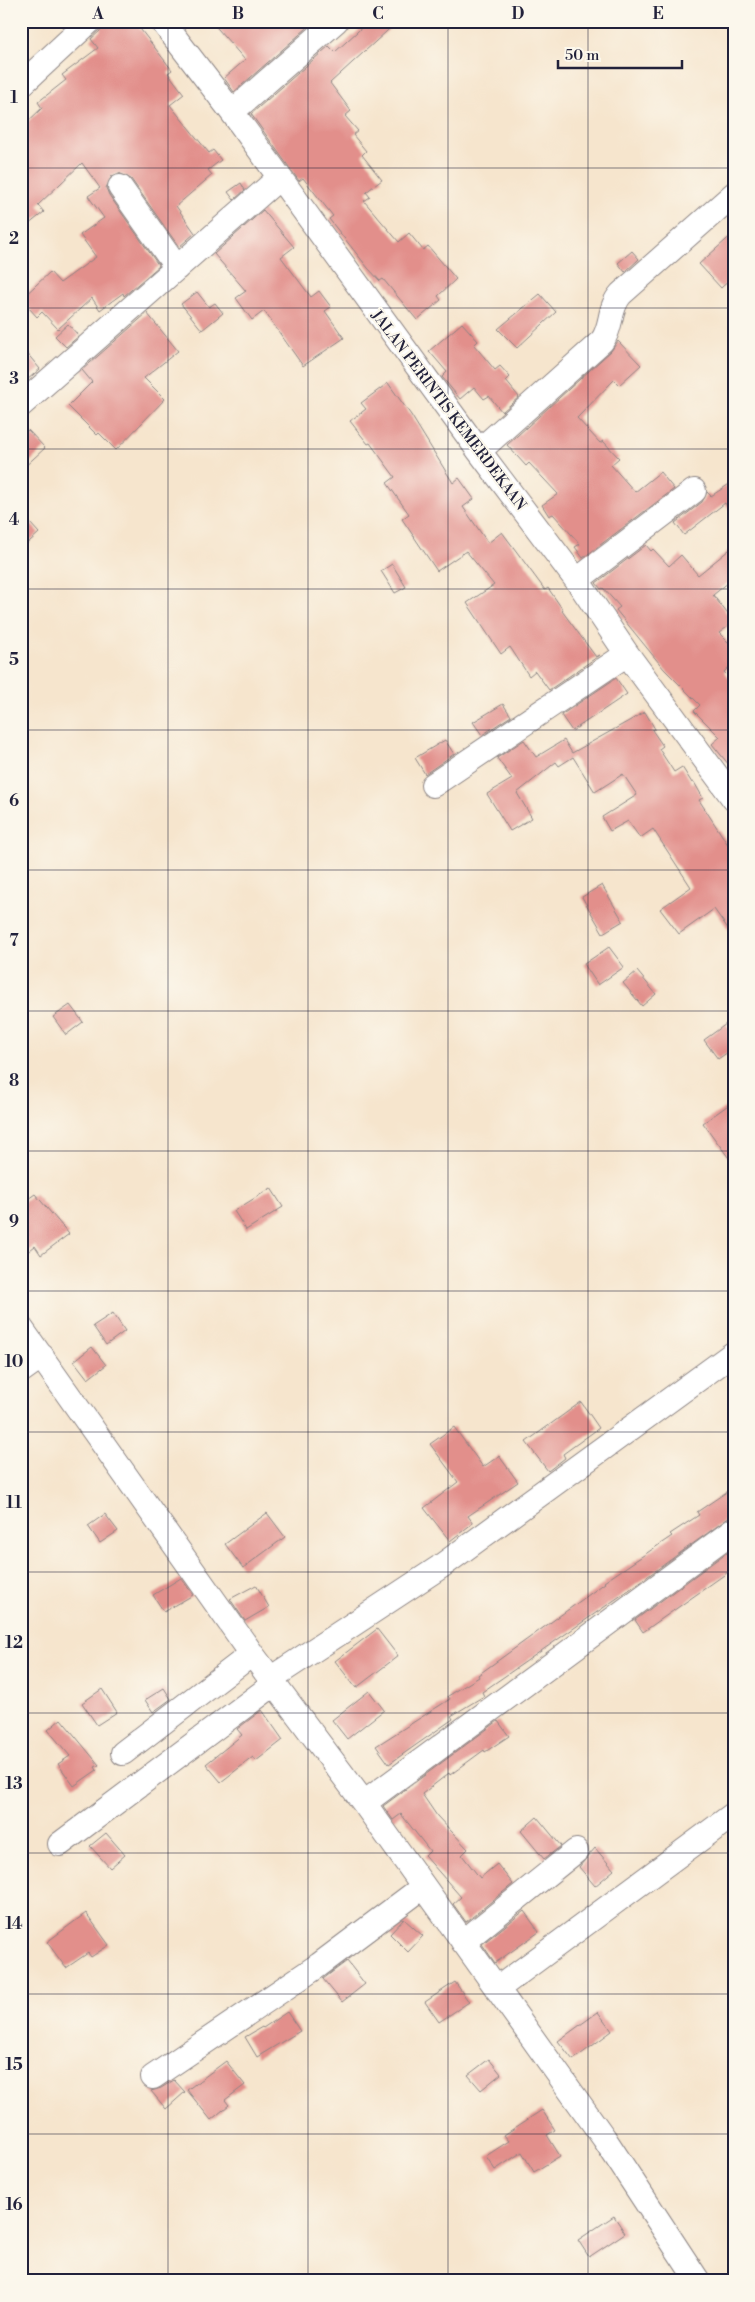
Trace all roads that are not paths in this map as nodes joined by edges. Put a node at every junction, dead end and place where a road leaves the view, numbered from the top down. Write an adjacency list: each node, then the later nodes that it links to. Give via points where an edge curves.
1 (90, 21): 4 (street)
2 (162, 21): 5 (street, JALAN PERINTIS KEMERDEKAAN)
3 (336, 21): 5 (street)
4 (21, 85)
5 (232, 112): 6 (street, JALAN PERINTIS KEMERDEKAAN)
6 (279, 178): 9 (street); 11 (street, JALAN PERINTIS KEMERDEKAAN)
7 (120, 188): 9 (street)
8 (734, 194): 11 (street, via 614,301 607,334 602,341)
9 (177, 268): 10 (street)
10 (21, 405)
11 (479, 451): 13 (street, JALAN PERINTIS KEMERDEKAAN)
12 (694, 491): 13 (street)
13 (577, 580): 14 (street, JALAN PERINTIS KEMERDEKAAN)
14 (628, 654): 15 (street); 16 (street, JALAN PERINTIS KEMERDEKAAN)
15 (433, 785)
16 (734, 799)
17 (21, 1328): 19 (street)
18 (734, 1353): 23 (street, via 440,1567)
19 (42, 1356): 20 (street); 22 (street)
20 (21, 1371)
21 (734, 1530): 25 (street)
22 (252, 1654): 23 (street); 24 (street)
23 (272, 1682): 25 (street); 27 (street)
24 (123, 1753)
25 (364, 1803): 29 (street)
26 (734, 1814): 31 (street)
27 (60, 1844)
28 (576, 1851): 30 (street)
29 (423, 1887): 30 (street); 32 (street, via 319,1965)
30 (463, 1942): 31 (street)
31 (497, 1990): 33 (street, via 604,2138)
32 (153, 2078)
33 (698, 2281)

